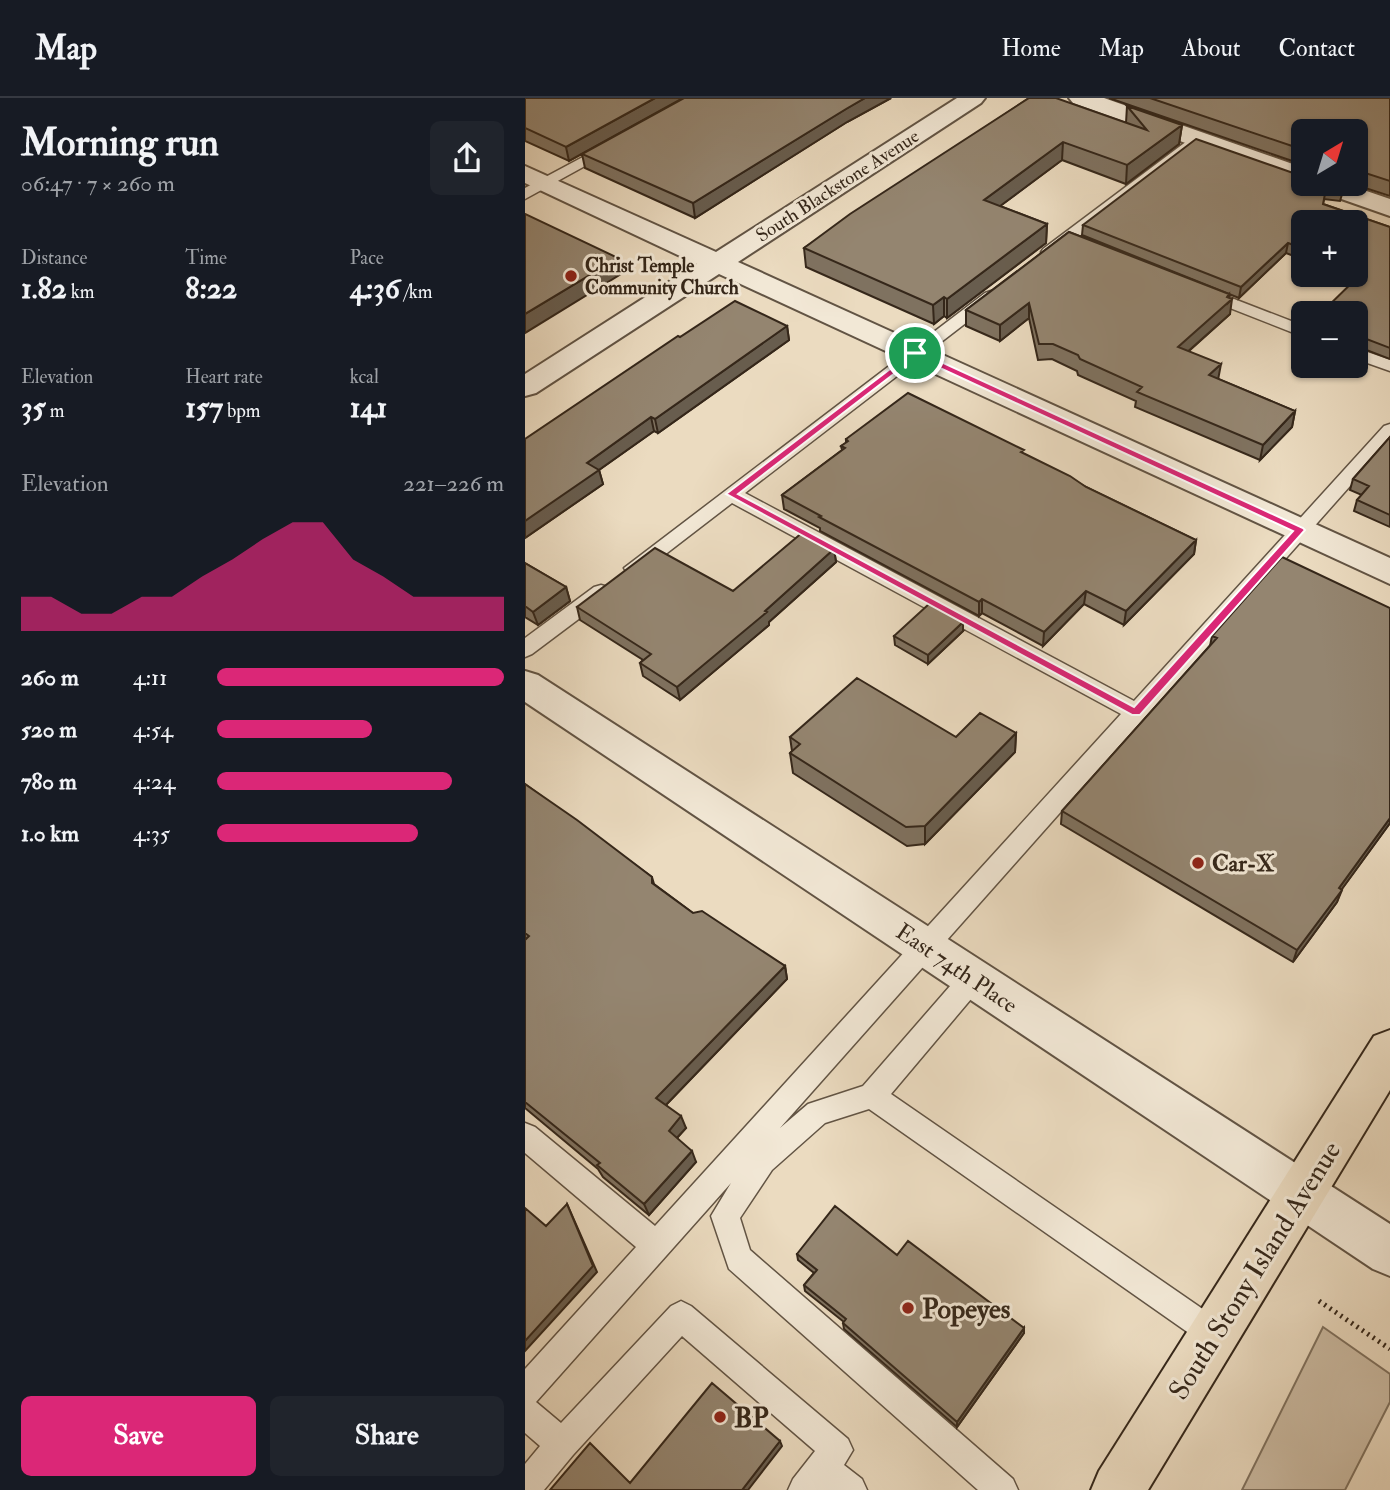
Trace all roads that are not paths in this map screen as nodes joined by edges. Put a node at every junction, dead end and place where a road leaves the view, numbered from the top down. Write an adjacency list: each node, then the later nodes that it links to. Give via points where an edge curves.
1 (973, 98): 10 (street, South Blackstone Avenue)
2 (1081, 98): 3 (street)
3 (1195, 139): 5 (street); 9 (lane, via 1073,240)
4 (619, 142): 6 (lane)
5 (1291, 172)
6 (532, 184): 10 (street)
7 (1356, 196): 8 (street)
8 (1390, 208)
9 (1036, 261)
10 (717, 262): 14 (street); 17 (street, South Blackstone Avenue)
11 (1006, 284): 14 (lane)
12 (1192, 287): 13 (lane)
13 (1291, 327)
14 (915, 353): 19 (lane); 20 (street)
15 (1368, 358): 16 (lane)
16 (1390, 366)
17 (525, 387)
18 (1390, 430): 20 (lane)
19 (731, 494): 22 (lane); 24 (lane)
20 (1300, 530): 21 (street); 24 (lane)
21 (1390, 572)
22 (525, 649)
23 (525, 684): 25 (street, East 74th Place)
24 (1136, 712): 25 (lane)
25 (926, 947): 26 (street, East 74th Place); 31 (lane)
26 (973, 978): 28 (lane); 30 (street, East 74th Place)
27 (1390, 1051): 30 (highway, South Stony Island Avenue)
28 (872, 1096): 33 (lane); 40 (lane, via 817,1113 762,1161 725,1216 728,1227 739,1259)
29 (525, 1136): 31 (lane)
30 (1302, 1195): 32 (street, East 74th Place); 33 (highway, South Stony Island Avenue)
31 (657, 1246): 34 (lane)
32 (1390, 1252)
33 (1213, 1333): 41 (highway, South Stony Island Avenue)
34 (525, 1392)
35 (525, 1413): 36 (lane)
36 (562, 1444): 37 (lane, via 681,1316 837,1450); 38 (lane)
37 (812, 1479): 39 (lane)
38 (525, 1489)
39 (851, 1490)
40 (1002, 1490)
41 (1118, 1490)

